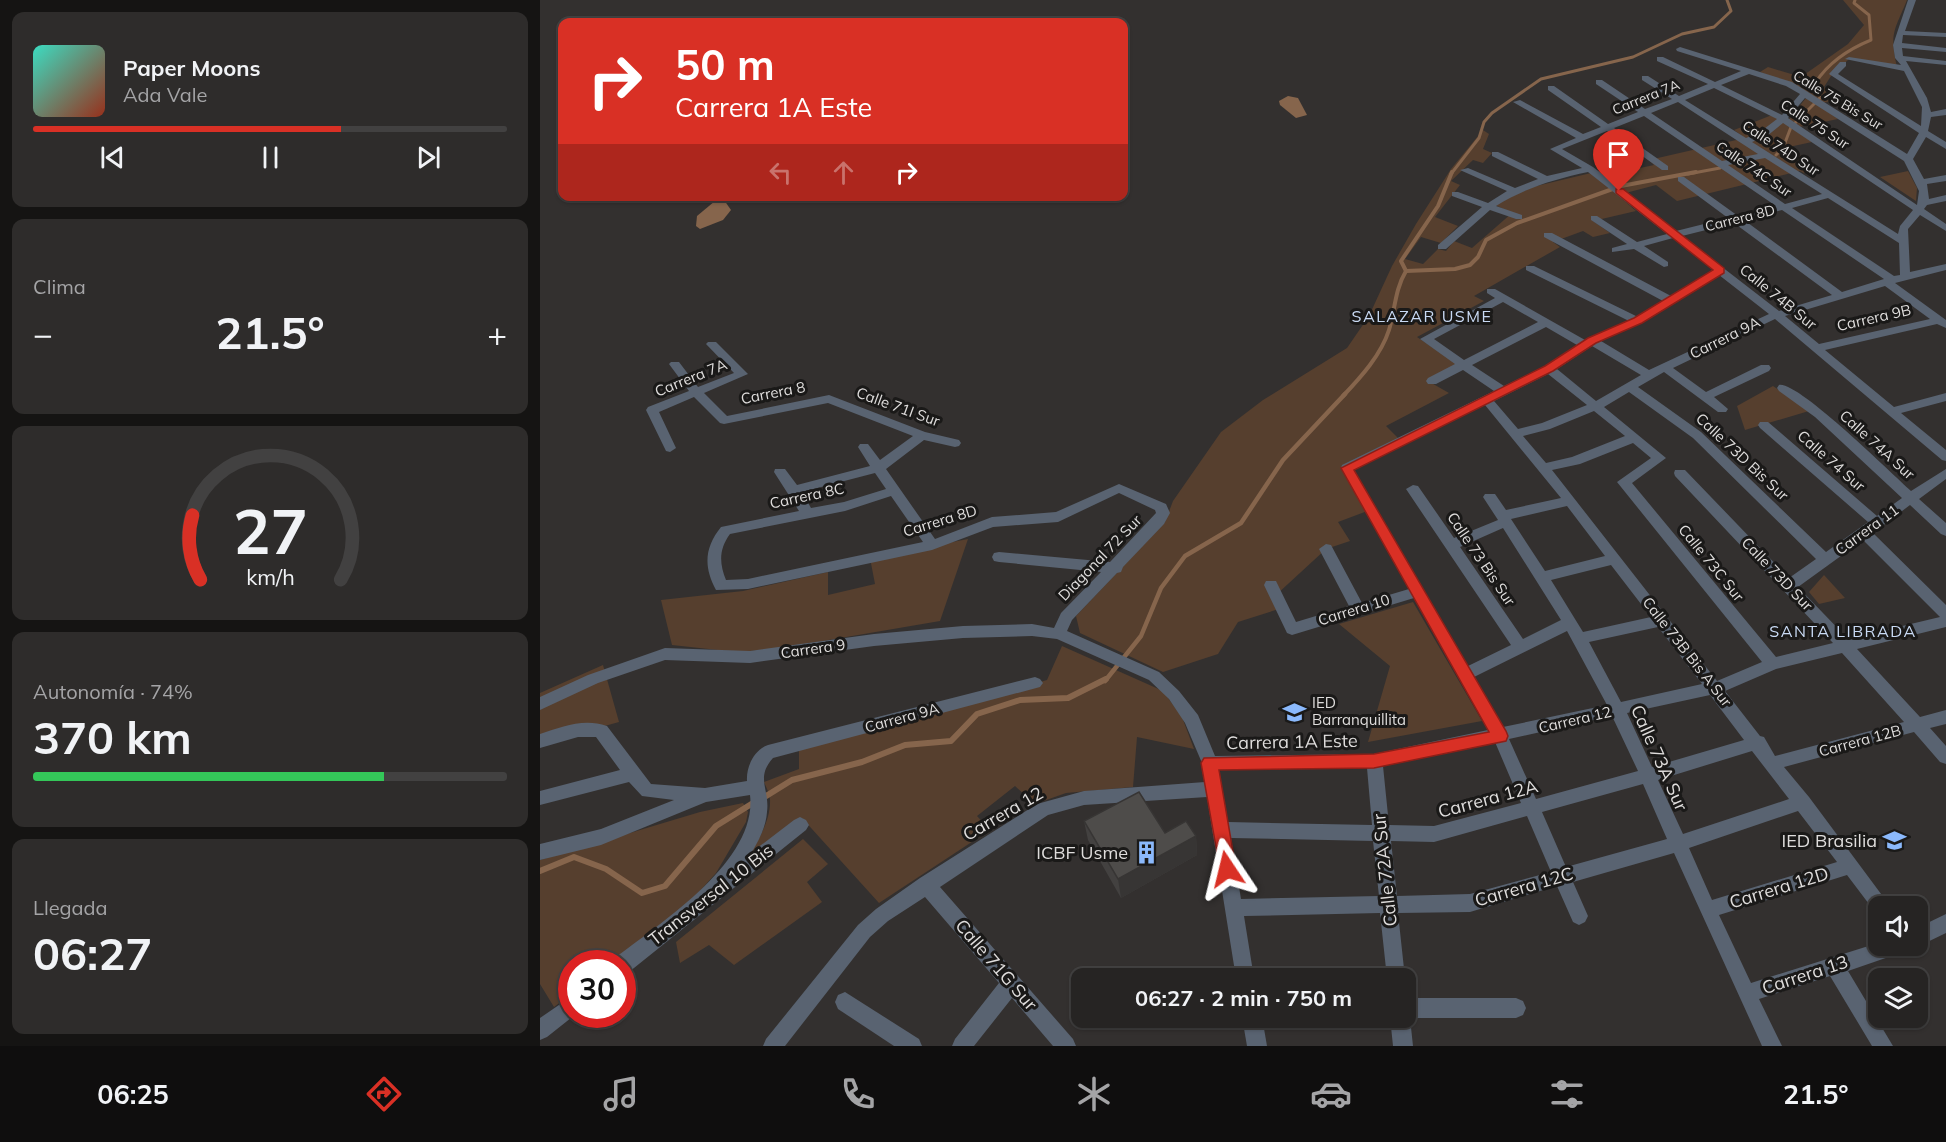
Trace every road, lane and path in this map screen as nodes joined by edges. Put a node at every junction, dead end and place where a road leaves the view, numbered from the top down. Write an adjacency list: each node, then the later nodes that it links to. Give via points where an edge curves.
1 (1912, 0): 2 (street)
2 (1900, 33): 3 (street); 5 (street)
3 (1946, 35)
4 (1693, 43): 6 (street)
5 (1897, 45): 7 (street); 8 (street)
6 (1680, 49): 11 (street, Calle 75 Bis Sur); 14 (street, Calle 75 Sur, via 1660,59)
7 (1946, 50)
8 (1899, 58): 9 (street); 10 (street)
9 (1946, 63)
10 (1907, 69): 21 (street); 24 (street, via 1846,61 1833,74)
11 (1748, 71): 14 (street, Carrera 7A); 16 (street, Calle 75 Bis Sur, via 1785,82)
12 (1646, 78): 17 (street, Calle 74D Sur)
13 (1599, 82): 20 (street, Calle 74C Sur)
14 (1715, 84): 17 (street, Carrera 7A); 22 (street, Calle 75 Sur)
15 (1551, 88): 23 (street)
16 (1805, 93): 22 (street); 31 (street, Calle 75 Bis Sur)
17 (1679, 99): 20 (street, Carrera 7A); 26 (street, Calle 74D Sur)
18 (1517, 102): 25 (street)
19 (1946, 112): 21 (street)
20 (1645, 113): 23 (street, Carrera 7A); 32 (street, Calle 74C Sur)
21 (1929, 115): 24 (street)
22 (1790, 122): 26 (street); 46 (street, Calle 75 Sur)
23 (1610, 127): 25 (street, Carrera 7A); 33 (street)
24 (1925, 133): 27 (street); 31 (street)
25 (1582, 138): 28 (street, Carrera 7A)
26 (1745, 141): 30 (street, Calle 74D Sur)
27 (1946, 145)
28 (1555, 149): 34 (street, Calle 74B Sur)
29 (1495, 154): 37 (street)
30 (1766, 155): 32 (street); 42 (street, Calle 74D Sur)
31 (1908, 159): 39 (street)
32 (1720, 164): 45 (street, Calle 74C Sur)
33 (1665, 168)
34 (1590, 169): 37 (street); 52 (street, Calle 74B Sur)
35 (1465, 170): 40 (street)
36 (1946, 178): 39 (street)
37 (1545, 179): 40 (street)
38 (1681, 179): 49 (street)
39 (1922, 182): 46 (street)
40 (1514, 191): 44 (street)
41 (1455, 194): 44 (street)
42 (1830, 195): 45 (street, Carrera 8D); 53 (street, Calle 74D Sur)
43 (1946, 198): 46 (street)
44 (1488, 205): 47 (street); 55 (street)
45 (1784, 207): 49 (street, Carrera 8D); 62 (street, Calle 74C Sur)
46 (1921, 207): 50 (street, Calle 75 Sur); 53 (street, via 1905,224)
47 (1519, 217)
48 (1594, 218): 54 (street)
49 (1736, 219): 52 (street, Carrera 8D); 64 (street)
50 (1946, 228)
51 (1548, 235): 66 (street)
52 (1674, 235): 54 (street, Carrera 8D); 60 (street, Calle 74B Sur)
53 (1902, 241): 61 (street)
54 (1634, 245): 56 (street, Carrera 8D); 57 (street)
55 (1442, 247)
56 (1616, 250)
57 (1664, 264)
58 (1946, 267): 61 (street, Carrera 9A)
59 (1530, 268): 68 (street)
60 (1720, 270): 66 (street); 67 (street, Calle 74B Sur)
61 (1905, 277): 62 (street, Carrera 9A)
62 (1889, 281): 64 (street, Carrera 9A); 70 (street, Calle 74C Sur)
63 (1491, 291): 65 (street)
64 (1841, 296): 67 (street, Carrera 9A)
65 (1503, 298): 69 (street); 75 (street, via 1426,339)
66 (1672, 301): 68 (street)
67 (1778, 315): 73 (street, Calle 74B Sur); 76 (street, Carrera 9A)
68 (1638, 321): 71 (street)
69 (1547, 322): 71 (street); 75 (street)
70 (1942, 322): 73 (street, Carrera 9B)
71 (1589, 343): 78 (street); 79 (street)
72 (712, 344): 83 (street, Carrera 7A, via 742,374)
73 (1816, 348): 91 (street, Calle 74B Sur)
74 (675, 364): 83 (street)
75 (1463, 364): 80 (street); 84 (street)
76 (1665, 368): 79 (street, Carrera 9A); 85 (street)
77 (1765, 368): 85 (street)
78 (1549, 369): 84 (street); 89 (street)
79 (1649, 375): 81 (street, Carrera 9A)
80 (1432, 381)
81 (1629, 386): 89 (street, Carrera 9A); 122 (street, Calle 73D Bis Sur, via 1697,435)
82 (1783, 388): 109 (street, Calle 74A Sur, via 1819,414)
83 (696, 392): 87 (street, Carrera 8, via 724,420); 98 (street, Carrera 7A, via 652,410)
84 (1504, 392): 88 (street)
85 (1705, 397): 90 (street)
86 (1946, 397): 91 (street)
87 (829, 399): 94 (street, Calle 71I Sur)
88 (1488, 401): 93 (street, Calle 73B Bis A Sur); 128 (street, via 1347,468)
89 (1596, 406): 93 (street, Carrera 9A); 95 (street)
90 (1722, 409)
91 (1892, 411): 99 (street, Calle 74B Sur)
92 (1764, 425): 114 (street, Calle 74 Sur)
93 (1514, 434): 101 (street, Calle 73B Bis A Sur)
94 (922, 435): 96 (street, Calle 71I Sur); 100 (street)
95 (1635, 437): 101 (street, via 1575,461); 138 (street, Calle 73C Sur, via 1660,458 1624,482)
96 (955, 443)
97 (864, 447): 100 (street)
98 (670, 448)
99 (1946, 457)
100 (878, 468): 106 (street); 107 (street)
101 (1542, 468): 110 (street, Calle 73B Bis A Sur)
102 (780, 472): 106 (street)
103 (1680, 473): 127 (street, Calle 73D Sur)
104 (1946, 473): 109 (street, Carrera 11)
105 (1413, 489): 117 (street, Calle 73 Bis Sur)
106 (794, 490): 112 (street)
107 (894, 491): 112 (street, Carrera 8C); 118 (street)
108 (1490, 497): 113 (street, Calle 73A Sur)
109 (1911, 498): 114 (street, Carrera 11); 115 (street, Calle 74A Sur)
110 (1570, 501): 113 (street); 121 (street, Calle 73B Bis A Sur)
111 (1161, 507): 118 (street, Carrera 8D, via 1119,488 1058,517 992,522); 123 (street, Diagonal 72 Sur, via 1159,521)
112 (806, 513): 126 (street, Carrera 8C, via 726,530 716,542 713,568)
113 (1504, 519): 117 (street); 124 (street, Calle 73A Sur)
114 (1877, 522): 116 (street, Carrera 11)
115 (1946, 531)
116 (1864, 532): 122 (street, Carrera 11); 130 (street)
117 (1452, 544): 136 (street, Calle 73 Bis Sur)
118 (932, 545): 126 (street, Carrera 8D, via 758,582)
119 (1326, 549): 129 (street)
120 (999, 557): 123 (street)
121 (1614, 559): 124 (street); 131 (street, Calle 73B Bis A Sur)
122 (1825, 560): 127 (street, Carrera 11)
123 (1116, 568): 134 (street, Diagonal 72 Sur, via 1066,617)
124 (1541, 577): 133 (street, Calle 73A Sur)
125 (1271, 585): 129 (street, Carrera 10, via 1292,629)
126 (721, 586)
127 (1789, 586): 137 (street, Calle 73D Sur)
128 (1416, 592): 129 (street, Carrera 10); 139 (street)
129 (1358, 609)
130 (1946, 614)
131 (1663, 620): 135 (street); 141 (street, Calle 73B Bis A Sur)
132 (1946, 621): 137 (street, Carrera 12)
133 (1569, 623): 135 (street, Calle 73A Sur); 136 (street)
134 (1059, 633): 142 (street, Carrera 9, via 963,632 750,657 665,654 593,679); 151 (street, Carrera 9, via 1164,683 1184,707)
135 (1578, 639): 143 (street, Calle 73A Sur)
136 (1521, 647): 139 (street)
137 (1847, 648): 138 (street, Carrera 12); 145 (street, Calle 73D Sur)
138 (1773, 664): 141 (street, Carrera 12)
139 (1464, 675): 146 (street)
140 (1035, 683): 156 (street, Carrera 9A, via 768,752 755,770)
141 (1715, 688): 143 (street, Carrera 12); 148 (street, Calle 73B Bis A Sur)
142 (540, 704)
143 (1617, 710): 146 (street, Carrera 12); 154 (street, Calle 73A Sur)
144 (1946, 717): 145 (street, Carrera 12B)
145 (1918, 726): 149 (street, Calle 73D Sur); 152 (street, Carrera 12B)
146 (1500, 736): 150 (street, Carrera 12); 160 (street)
147 (540, 741): 153 (street, via 590,727 601,731)
148 (1758, 742): 152 (street, Calle 73B Bis A Sur); 154 (street, Carrera 12A)
149 (1946, 757)
150 (1374, 761): 151 (street, Carrera 1A Este); 163 (street, Calle 72A Sur)
151 (1210, 763): 155 (street, Carrera 9)
152 (1774, 764): 159 (street, Calle 73B Bis A Sur)
153 (632, 774): 157 (street, via 648,791); 158 (street)
154 (1647, 776): 160 (street, Carrera 12A); 164 (street, Calle 73A Sur)
155 (1214, 789): 162 (street, Carrera 9); 168 (street, Carrera 12, via 1084,798 1043,809)
156 (757, 790): 157 (street); 169 (street, via 760,810 749,841)
157 (705, 795): 165 (street, via 627,826)
158 (540, 798)
159 (1803, 802): 164 (street, Carrera 12C); 166 (street, Calle 73B Bis A Sur)
160 (1530, 807): 163 (street, Carrera 12A, via 1434,834); 167 (street)
161 (800, 825): 169 (street, Transversal 10 Bis)
162 (1221, 830): 163 (street, Carrera 12A); 172 (street, Carrera 9)
163 (1382, 833): 171 (street, Calle 72A Sur)
164 (1677, 844): 167 (street, Carrera 12C); 173 (street, Calle 73A Sur)
165 (540, 852)
166 (1851, 866): 170 (street, Calle 73B Bis A Sur); 173 (street, Carrera 12D)
167 (1561, 876): 171 (street, Carrera 12C, via 1470,903); 174 (street)
168 (926, 884): 182 (street, Calle 71G Sur); 191 (street, Carrera 12, via 864,931)
169 (711, 895): 177 (street, Transversal 10 Bis)
170 (1874, 896)
171 (1389, 906): 172 (street, Carrera 12C); 181 (street, Calle 72A Sur)
172 (1234, 908): 180 (street, Carrera 9)
173 (1707, 910): 183 (street, Calle 73A Sur)
174 (1579, 916)
175 (1946, 923): 176 (street)
176 (1928, 932)
177 (636, 954)
178 (1868, 955): 179 (street, Carrera 13)
179 (1834, 966): 183 (street, Carrera 13); 198 (street)
180 (1243, 968)
181 (1395, 968)
182 (1011, 983): 193 (street); 194 (street, Calle 71G Sur)
183 (1746, 994): 197 (street, Calle 73A Sur)
184 (845, 1002): 192 (street)
185 (1416, 1008): 186 (street)
186 (1516, 1008)
187 (558, 1016): 190 (street)
188 (1254, 1028): 195 (street)
189 (1401, 1028): 196 (street)
190 (540, 1030)
191 (773, 1046)
192 (912, 1046)
193 (962, 1046)
194 (1066, 1046)
195 (1257, 1046)
196 (1403, 1046)
197 (1772, 1046)
198 (1883, 1046)

